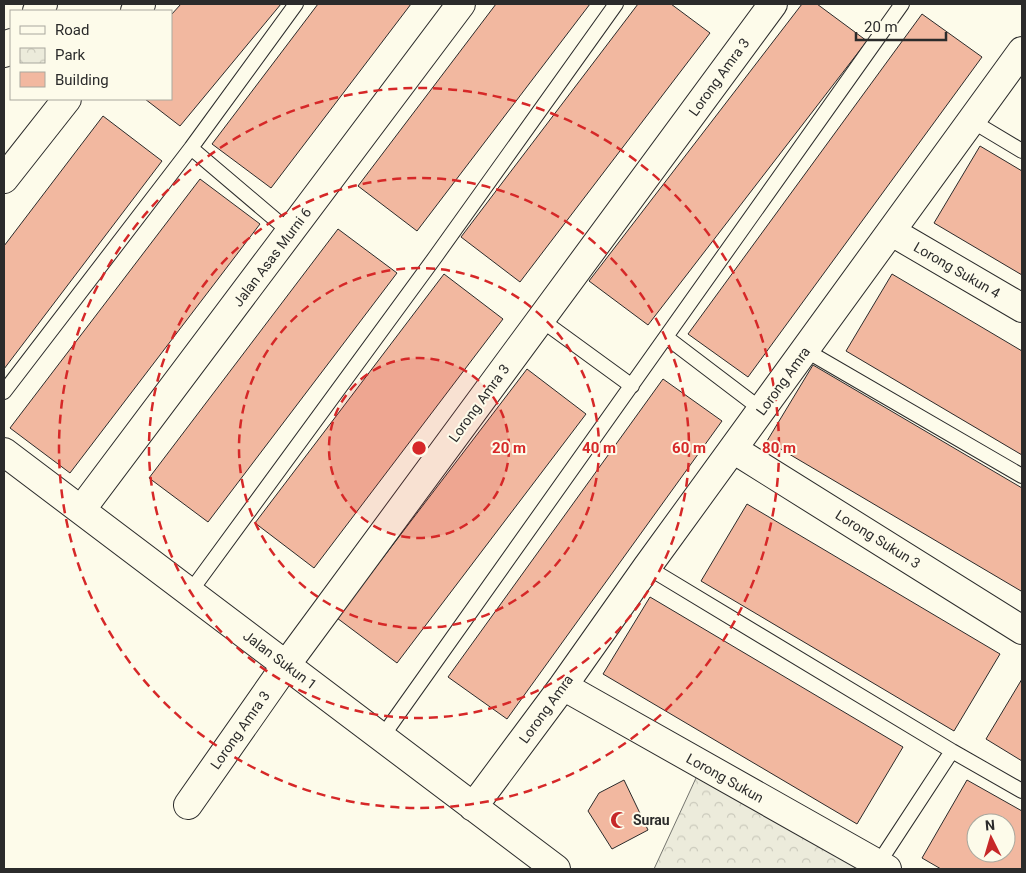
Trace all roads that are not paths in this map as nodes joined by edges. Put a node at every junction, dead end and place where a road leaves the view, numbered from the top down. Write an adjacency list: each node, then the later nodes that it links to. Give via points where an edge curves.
1 (296, 4): 9 (lane)
2 (461, 4): 12 (street, Jalan Asas Murni 6)
3 (616, 4): 26 (lane)
4 (773, 4): 15 (street, Lorong Amra 3)
5 (902, 4): 16 (lane)
6 (1022, 51): 8 (street, Lorong Amra)
7 (66, 100): 11 (street)
8 (972, 121): 10 (lane); 13 (street, Lorong Amra)
9 (191, 148): 12 (lane); 19 (lane)
10 (1022, 151)
11 (4, 179)
12 (290, 232): 24 (street, Jalan Asas Murni 6)
13 (892, 232): 14 (street, Lorong Sukun 4); 17 (street, Lorong Amra)
14 (1022, 308)
15 (540, 319): 18 (lane); 28 (street, Lorong Amra 3)
16 (666, 337): 18 (lane); 20 (lane)
17 (805, 350): 20 (street, Lorong Amra); 23 (lane)
18 (632, 386): 30 (lane)
19 (4, 392)
20 (762, 410): 21 (street, Lorong Amra)
21 (733, 449): 25 (street, Lorong Amra); 27 (street, Lorong Sukun 3)
22 (4, 452): 24 (street, Jalan Sukun 1)
23 (1022, 476)
24 (81, 510): 26 (street, Jalan Sukun 1)
25 (647, 568): 29 (street, Lorong Amra); 31 (lane)
26 (190, 592): 28 (street, Jalan Sukun 1)
27 (1022, 630)
28 (286, 665): 30 (street, Jalan Sukun 1); 33 (street, Lorong Amra 3)
29 (563, 686): 34 (street, Lorong Amra); 35 (street, Lorong Sukun)
30 (382, 737): 34 (street, Jalan Sukun 1)
31 (952, 751): 32 (lane); 35 (lane)
32 (1022, 791)
33 (188, 805)
34 (474, 807): 36 (street, Jalan Sukun 1)
35 (883, 867)
36 (556, 869)

